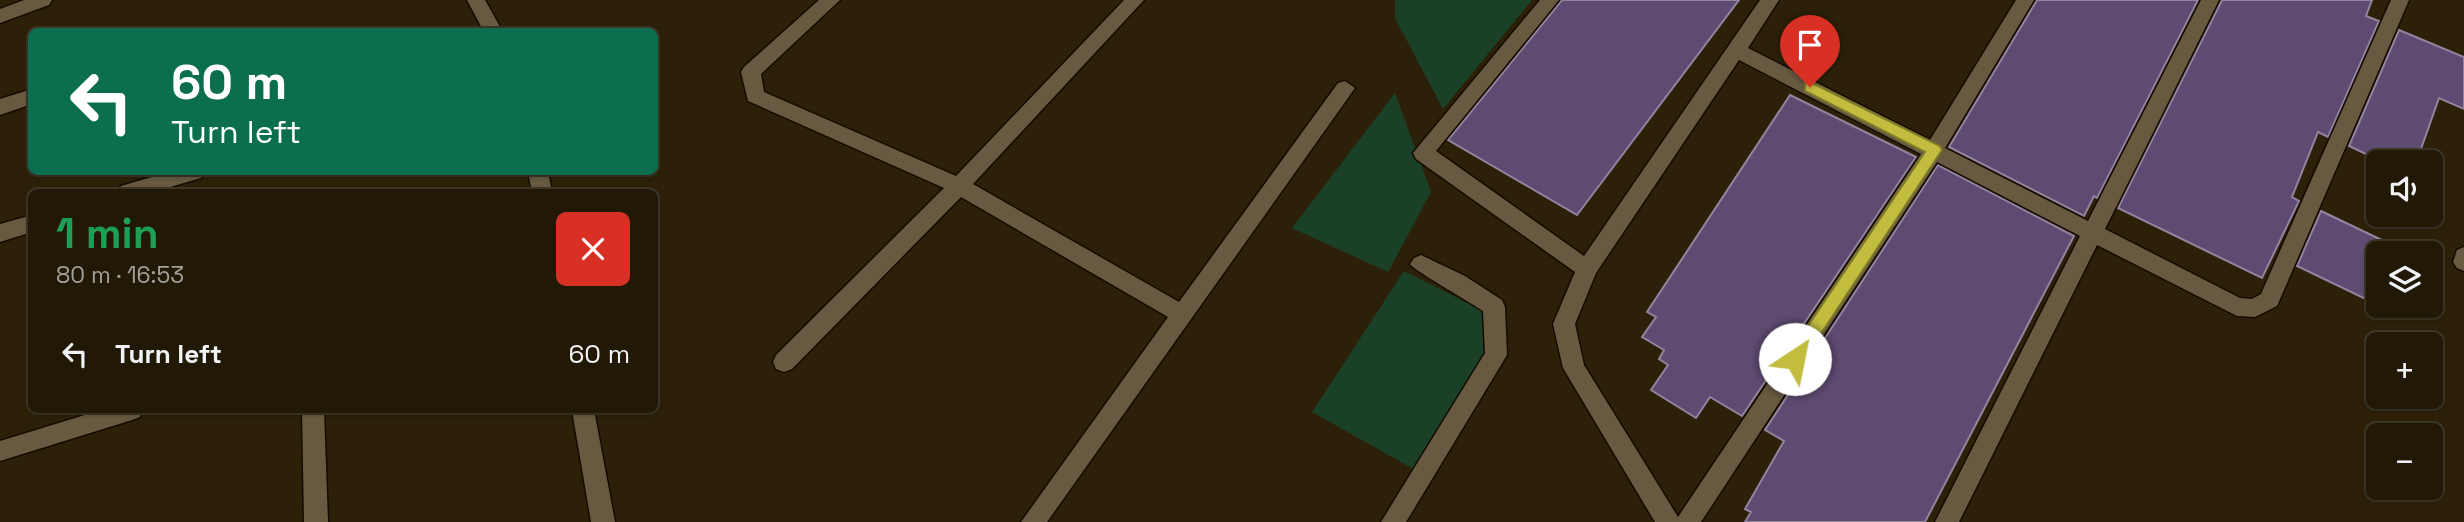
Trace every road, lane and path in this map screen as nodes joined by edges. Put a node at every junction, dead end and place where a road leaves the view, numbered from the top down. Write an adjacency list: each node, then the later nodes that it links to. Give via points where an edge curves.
1 (43, 0): 10 (street)
2 (476, 0): 11 (street)
3 (831, 0): 18 (street, via 751,72 755,96)
4 (1135, 0): 18 (street)
5 (1550, 0): 26 (street, via 1423,153)
6 (1770, 0): 12 (street)
7 (2025, 0): 16 (street)
8 (2210, 0): 21 (street)
9 (2400, 0): 21 (street, via 2270,300 2255,308 2237,307)
10 (0, 16)
11 (492, 28)
12 (1736, 50): 16 (street); 26 (street)
13 (1345, 88): 27 (street)
14 (28, 97): 15 (street)
15 (0, 107)
16 (1934, 150): 21 (street); 38 (street)
17 (184, 175): 19 (street)
18 (959, 186): 27 (street); 28 (street)
19 (138, 189)
20 (28, 224): 22 (street)
21 (2092, 232): 39 (street)
22 (0, 233)
23 (2464, 256): 24 (street)
24 (2464, 262)
25 (1421, 264): 36 (street, via 1494,307 1496,355)
26 (1587, 269): 37 (street, via 1564,324 1574,369)
27 (1183, 315): 35 (street)
28 (784, 362)
29 (122, 413): 32 (street)
30 (313, 413): 33 (street)
31 (584, 413): 34 (street)
32 (0, 451)
33 (316, 522)
34 (603, 522)
35 (1033, 522)
36 (1393, 522)
37 (1668, 522)
38 (1687, 522)
39 (1947, 522)

